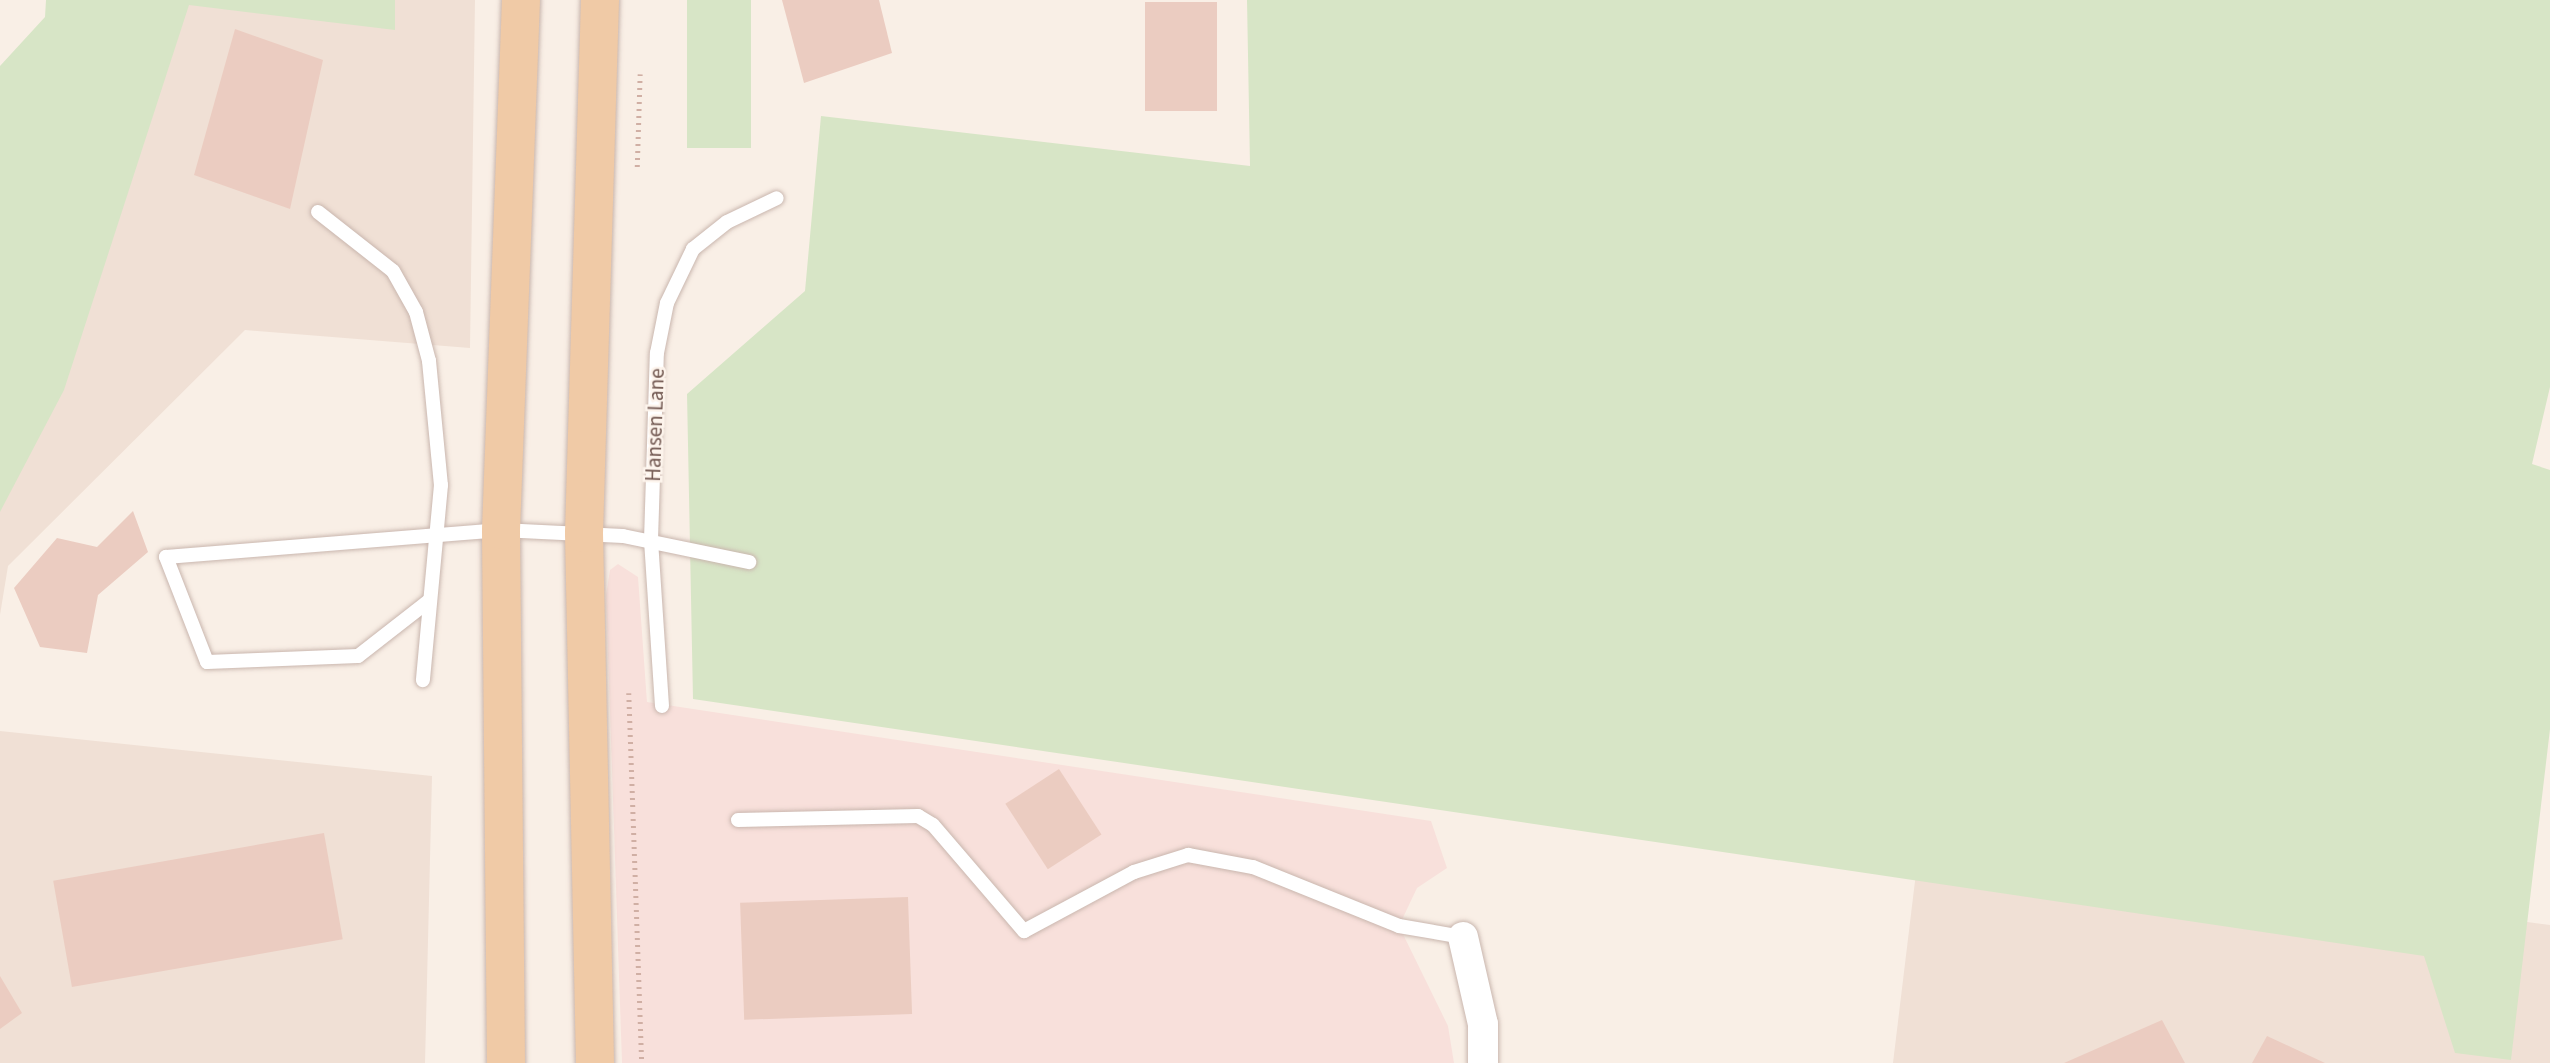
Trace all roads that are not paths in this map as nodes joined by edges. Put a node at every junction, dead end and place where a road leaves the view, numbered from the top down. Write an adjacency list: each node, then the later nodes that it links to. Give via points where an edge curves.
1 (522, 0): 5 (main road)
2 (600, 0): 7 (main road, via 590,164)
3 (777, 198): 8 (lane, Hansen Lane, via 727,222 693,249 678,274 657,353)
4 (318, 212): 6 (lane, via 393,271 416,312 441,455)
5 (501, 530): 6 (lane); 7 (lane); 15 (main road)
6 (438, 531): 10 (lane); 10 (lane, via 166,556 207,662 358,656)
7 (584, 533): 8 (lane); 16 (main road)
8 (651, 540): 9 (lane); 12 (lane, Hansen Lane)
9 (749, 562)
10 (430, 600): 11 (lane)
11 (422, 680)
12 (662, 706)
13 (738, 820): 14 (lane, via 918,816 933,825 1024,932 1134,872 1188,855 1253,867 1399,926)
14 (1463, 937): 17 (street, via 1483,1024)
15 (506, 1063)
16 (595, 1063)
17 (1483, 1063)

